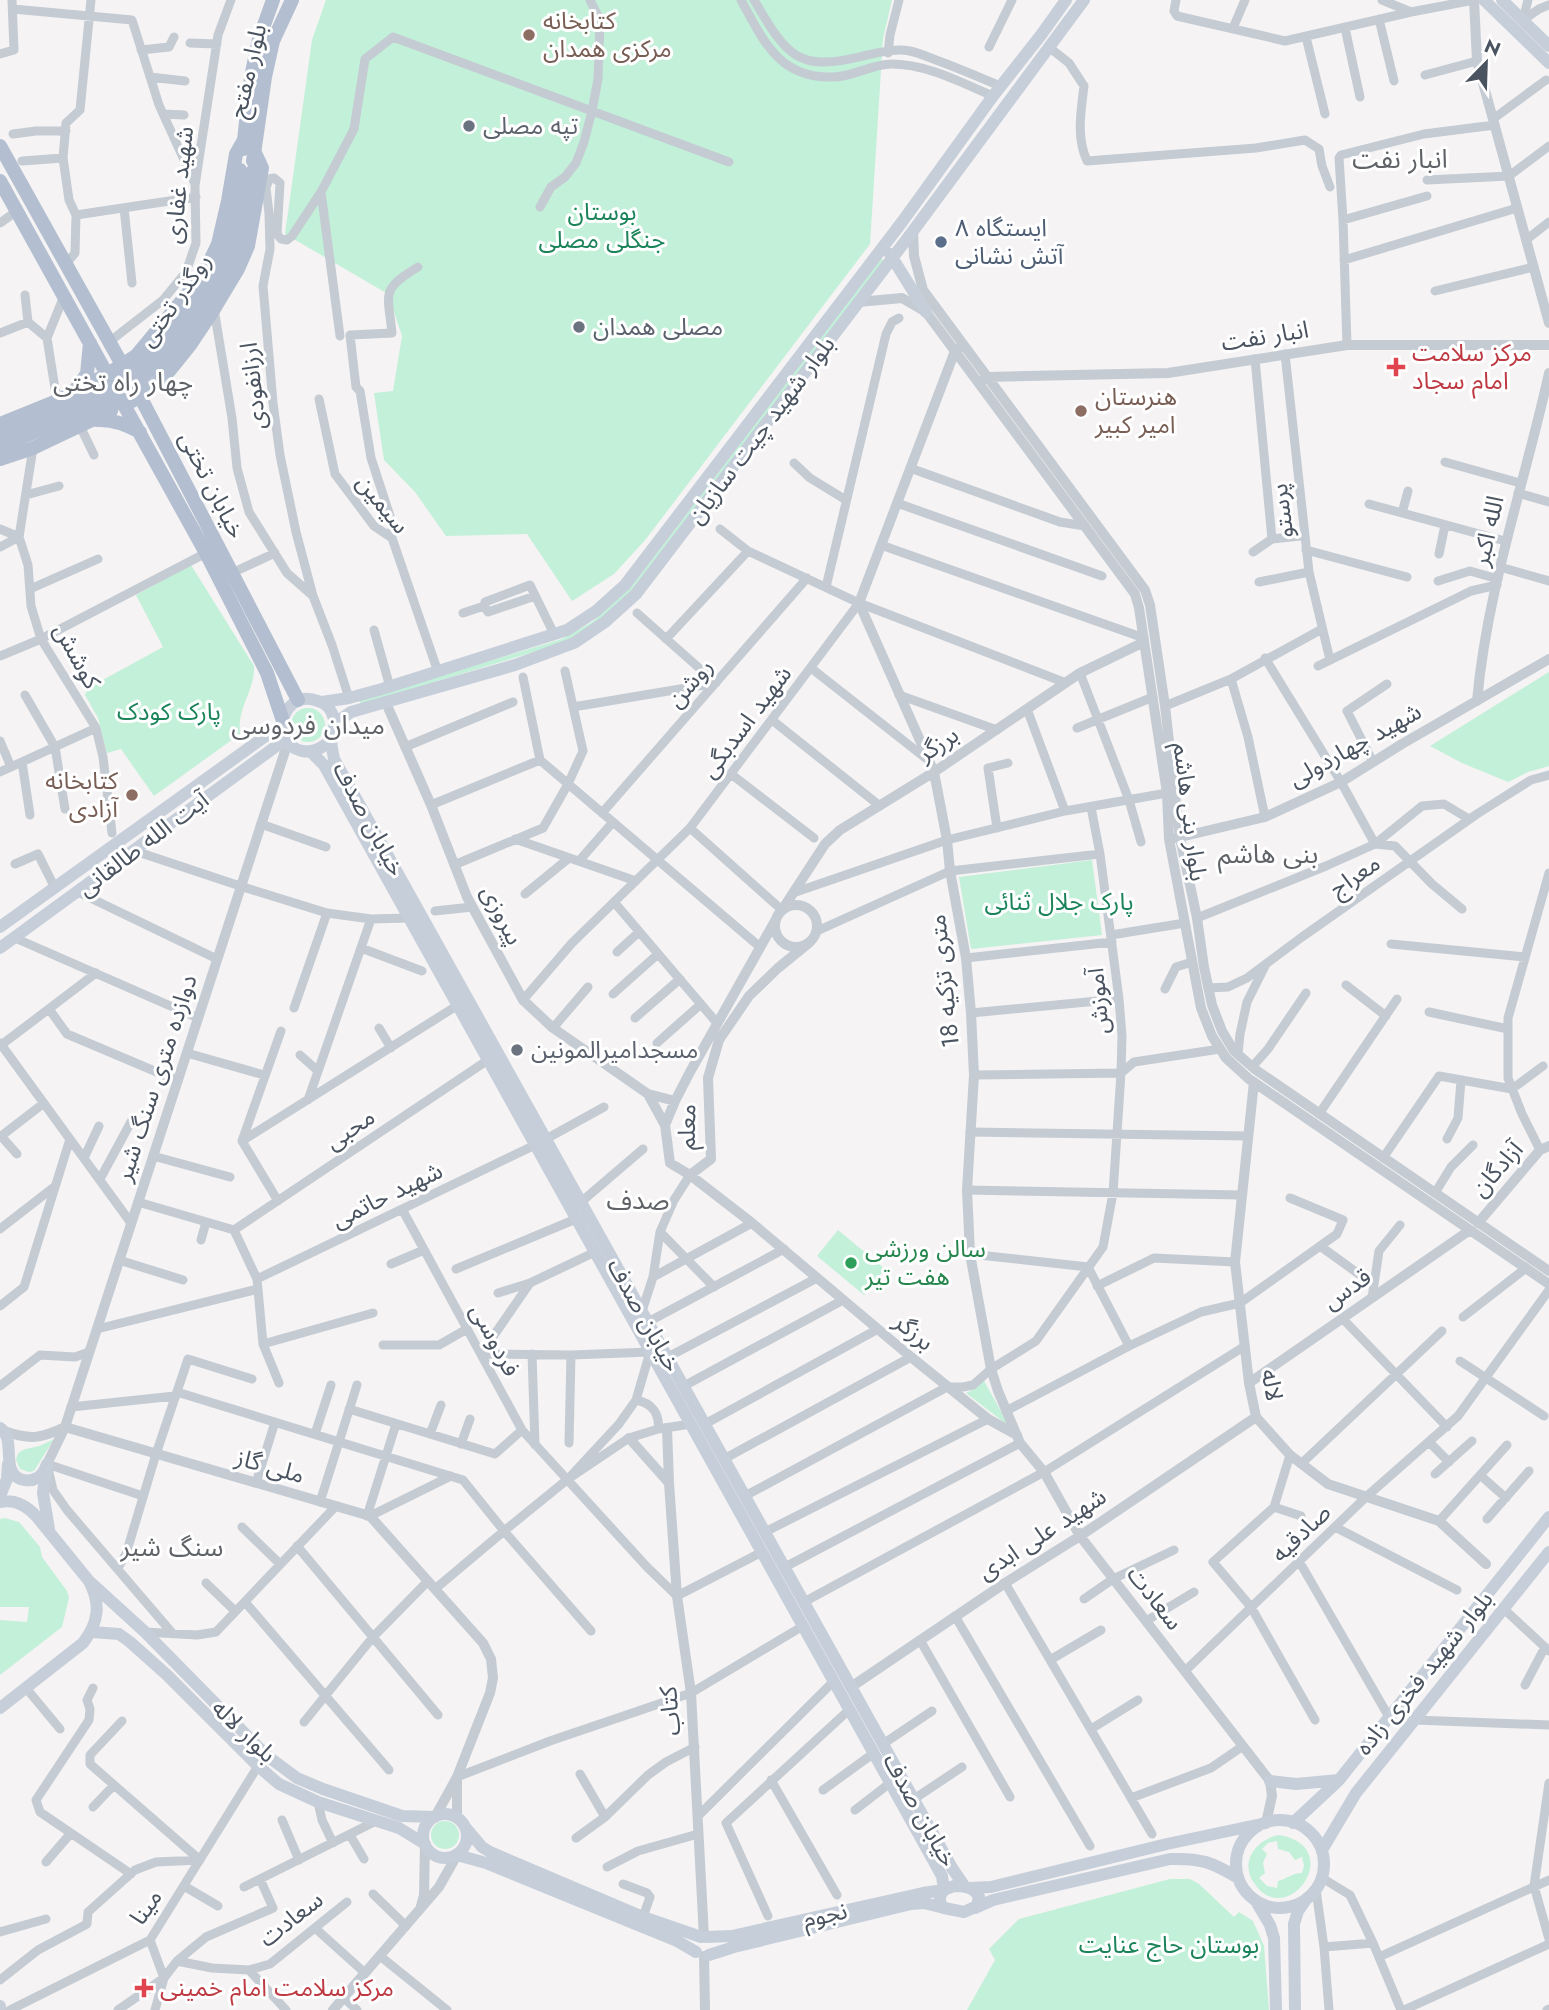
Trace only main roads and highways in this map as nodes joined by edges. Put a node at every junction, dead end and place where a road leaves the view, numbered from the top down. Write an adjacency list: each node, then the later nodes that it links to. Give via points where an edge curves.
1 (274, 0): 11 (main road, بلوار مفتح, via 258,39)
2 (292, 0): 13 (main road, بلوار مفتح, via 273,41)
3 (1066, 0): 7 (main road, بلوار شهید چیت سازیان)
4 (1084, 0): 8 (main road, بلوار شهید چیت سازیان)
5 (1484, 0): 10 (main road)
6 (1507, 2): 9 (main road)
7 (1041, 36): 8 (main road); 15 (main road, بلوار شهید چیت سازیان)
8 (1051, 46): 16 (main road, بلوار شهید چیت سازیان)
9 (1549, 46)
10 (1549, 63)
11 (244, 140): 13 (main road); 18 (main road, via 236,154 218,244 195,285)
12 (0, 146): 20 (main road, خیابان تختی)
13 (251, 170): 23 (main road, via 248,246 214,309); 34 (main road, روگذر تختی, bridge, via 220,258 167,336 123,377); 35 (main road, روگذر تختی, bridge, via 242,232 229,266 159,364 104,400)
14 (0, 181): 19 (main road, خیابان تختی)
15 (884, 245): 16 (main road); 38 (main road, بلوار شهید چیت سازیان, via 625,585 596,611 567,630 390,687)
16 (892, 258): 17 (main road); 40 (main road, بلوار شهید چیت سازیان, via 644,585 605,622 573,643 521,663 351,712)
17 (926, 312)
18 (159, 328): 20 (main road, via 131,351 120,351); 21 (main road)
19 (90, 342): 24 (main road, خیابان تختی); 27 (main road, via 86,374)
20 (111, 344): 22 (main road, خیابان تختی)
21 (136, 356): 22 (main road); 26 (main road, via 136,374)
22 (123, 366): 24 (main road); 28 (main road, خیابان تختی)
23 (169, 371): 26 (main road); 32 (main road, via 155,399)
24 (108, 374): 25 (main road); 29 (main road, خیابان تختی)
25 (94, 381): 27 (main road); 31 (main road, via 110,390 113,404 111,411)
26 (156, 384): 28 (main road)
27 (75, 391): 30 (main road)
28 (139, 396): 29 (main road); 32 (main road, خیابان تختی)
29 (125, 405): 33 (main road, خیابان تختی)
30 (0, 424)
31 (84, 424): 33 (main road, via 113,421); 36 (main road)
32 (156, 428): 37 (main road, خیابان تختی)
33 (141, 433): 39 (main road, خیابان تختی, via 267,673)
34 (0, 434)
35 (0, 446)
36 (0, 459)
37 (298, 700): 38 (main road); 39 (main road, via 286,710)
38 (323, 702): 40 (main road)
39 (282, 722): 42 (main road); 44 (main road, آیت الله طالقانی, via 54,888)
40 (335, 723): 41 (main road)
41 (331, 739): 43 (main road); 46 (main road, خیابان صدف, via 334,758)
42 (287, 740): 43 (main road); 45 (main road, آیت الله طالقانی)
43 (310, 751): 46 (main road, خیابان صدف, via 324,765 488,1060)
44 (1, 921)
45 (0, 948)
46 (541, 1142): 60 (main road, خیابان صدف, via 581,1202 705,1423 851,1687); 60 (main road, خیابان صدف, via 594,1252 850,1709)
47 (2, 1430): 48 (main road)
48 (8, 1463): 49 (main road); 52 (main road, via 13,1474 24,1480 41,1475 47,1464 43,1493)
49 (0, 1496)
50 (0, 1502): 52 (main road, بلوار لاله, via 29,1508)
51 (1549, 1517): 53 (main road, بلوار شهید فخری زاده)
52 (50, 1533): 55 (main road, بلوار لاله)
53 (1525, 1547): 54 (main road); 61 (main road, بلوار شهید فخری زاده)
54 (1546, 1556): 68 (main road, بلوار شهید فخری زاده, via 1356,1793)
55 (89, 1581): 56 (main road, via 98,1606); 57 (main road, بلوار لاله)
56 (92, 1632): 58 (main road); 59 (main road)
57 (145, 1632): 58 (main road); 63 (main road, بلوار لاله, via 285,1770 323,1789 402,1816)
58 (119, 1634): 67 (main road, بلوار لاله, via 270,1777 289,1790 399,1828)
59 (0, 1708)
60 (878, 1748): 71 (main road, خیابان صدف); 72 (main road, خیابان صدف, via 890,1783 942,1875)
61 (1339, 1780): 62 (main road); 64 (main road, بلوار شهید فخری زاده)
62 (1270, 1781)
63 (435, 1816): 65 (main road, via 444,1814); 67 (main road, via 426,1825)
64 (1293, 1822): 66 (main road); 68 (main road, via 1315,1838)
65 (461, 1823): 69 (main road, via 467,1840); 77 (main road, via 490,1852 643,1917)
66 (1266, 1823): 70 (main road, via 1244,1839 1238,1851); 71 (main road, خیابان صدف, via 991,1887)
67 (425, 1844): 69 (main road, via 441,1858)
68 (1322, 1850): 74 (main road, via 1319,1884)
69 (457, 1855): 78 (main road, via 486,1863)
70 (1238, 1878): 73 (main road); 76 (main road, via 1218,1865 1170,1858)
71 (967, 1887): 72 (main road); 76 (main road, via 979,1897)
72 (944, 1890): 75 (main road, via 939,1899); 77 (main road, نجوم, via 732,1936)
73 (1254, 1900): 74 (main road, via 1280,1908); 79 (main road, via 1274,1938)
74 (1306, 1900): 80 (main road, via 1294,1924)
75 (944, 1908): 76 (main road, via 964,1912); 78 (main road, نجوم, via 911,1904)
76 (975, 1908)
77 (704, 1937): 78 (main road, via 695,1943)
78 (703, 1955)
79 (1276, 2010)
80 (1295, 2010)

